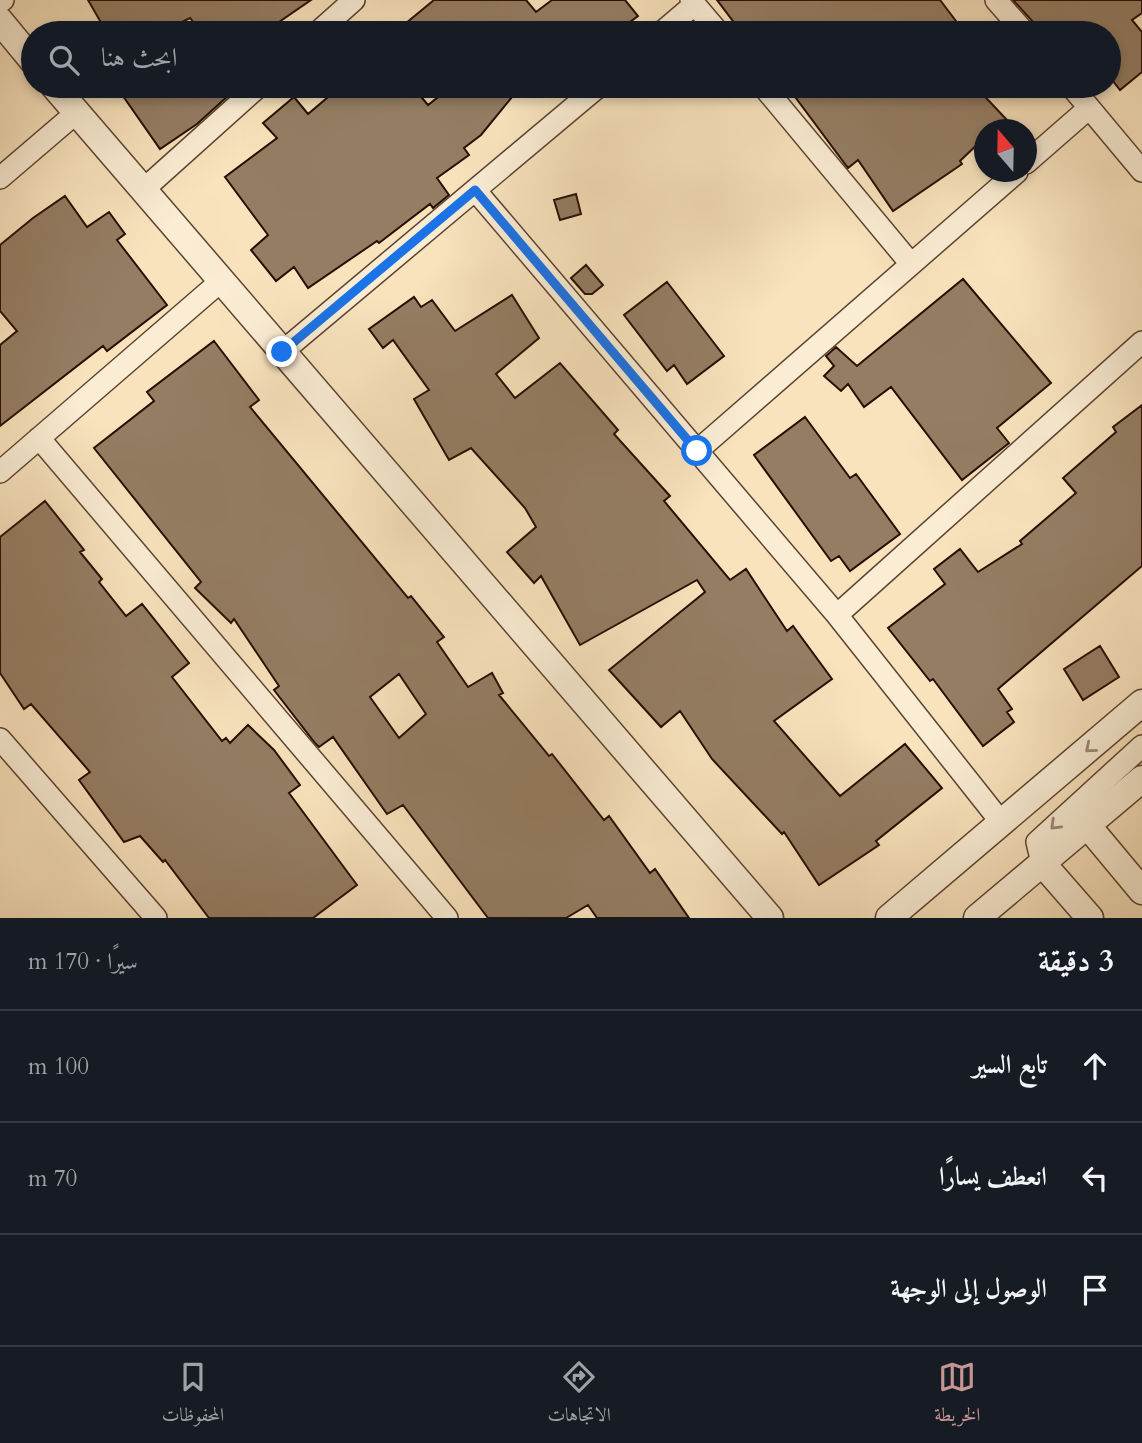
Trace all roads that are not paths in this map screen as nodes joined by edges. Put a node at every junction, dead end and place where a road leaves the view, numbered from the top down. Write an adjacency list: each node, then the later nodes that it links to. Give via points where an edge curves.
1 (354, 0): 5 (street)
2 (996, 0): 8 (street)
3 (693, 2): 6 (street); 7 (street)
4 (0, 21): 9 (street)
5 (330, 21)
6 (673, 21)
7 (709, 21)
8 (1014, 21)
9 (21, 46)
10 (64, 98): 16 (street)
11 (246, 98): 21 (street)
12 (585, 98): 22 (street)
13 (773, 98): 23 (street)
14 (1081, 98): 15 (street)
15 (1090, 108): 17 (street); 18 (street)
16 (76, 113): 19 (street); 21 (street)
17 (1037, 154)
18 (1142, 171)
19 (0, 178)
20 (1005, 182): 23 (street)
21 (143, 190): 24 (street)
22 (475, 190): 26 (street); 28 (street)
23 (911, 264): 28 (street)
24 (220, 281): 26 (street); 27 (street)
25 (1142, 342): 30 (street)
26 (282, 352): 41 (street)
27 (39, 438): 29 (street); 40 (street)
28 (697, 451): 30 (street)
29 (0, 471)
30 (837, 615): 35 (street)
31 (1142, 703): 35 (street, one-way to 35)
32 (0, 739): 39 (street)
33 (1142, 746): 37 (street, one-way to 37, via 1037,842)
34 (1142, 779): 36 (street)
35 (1001, 822): 42 (street)
36 (1087, 825): 37 (street); 38 (street)
37 (1042, 863): 43 (street); 44 (street)
38 (1142, 891)
39 (156, 918)
40 (447, 918)
41 (770, 918)
42 (889, 918)
43 (978, 918)
44 (1090, 918)

